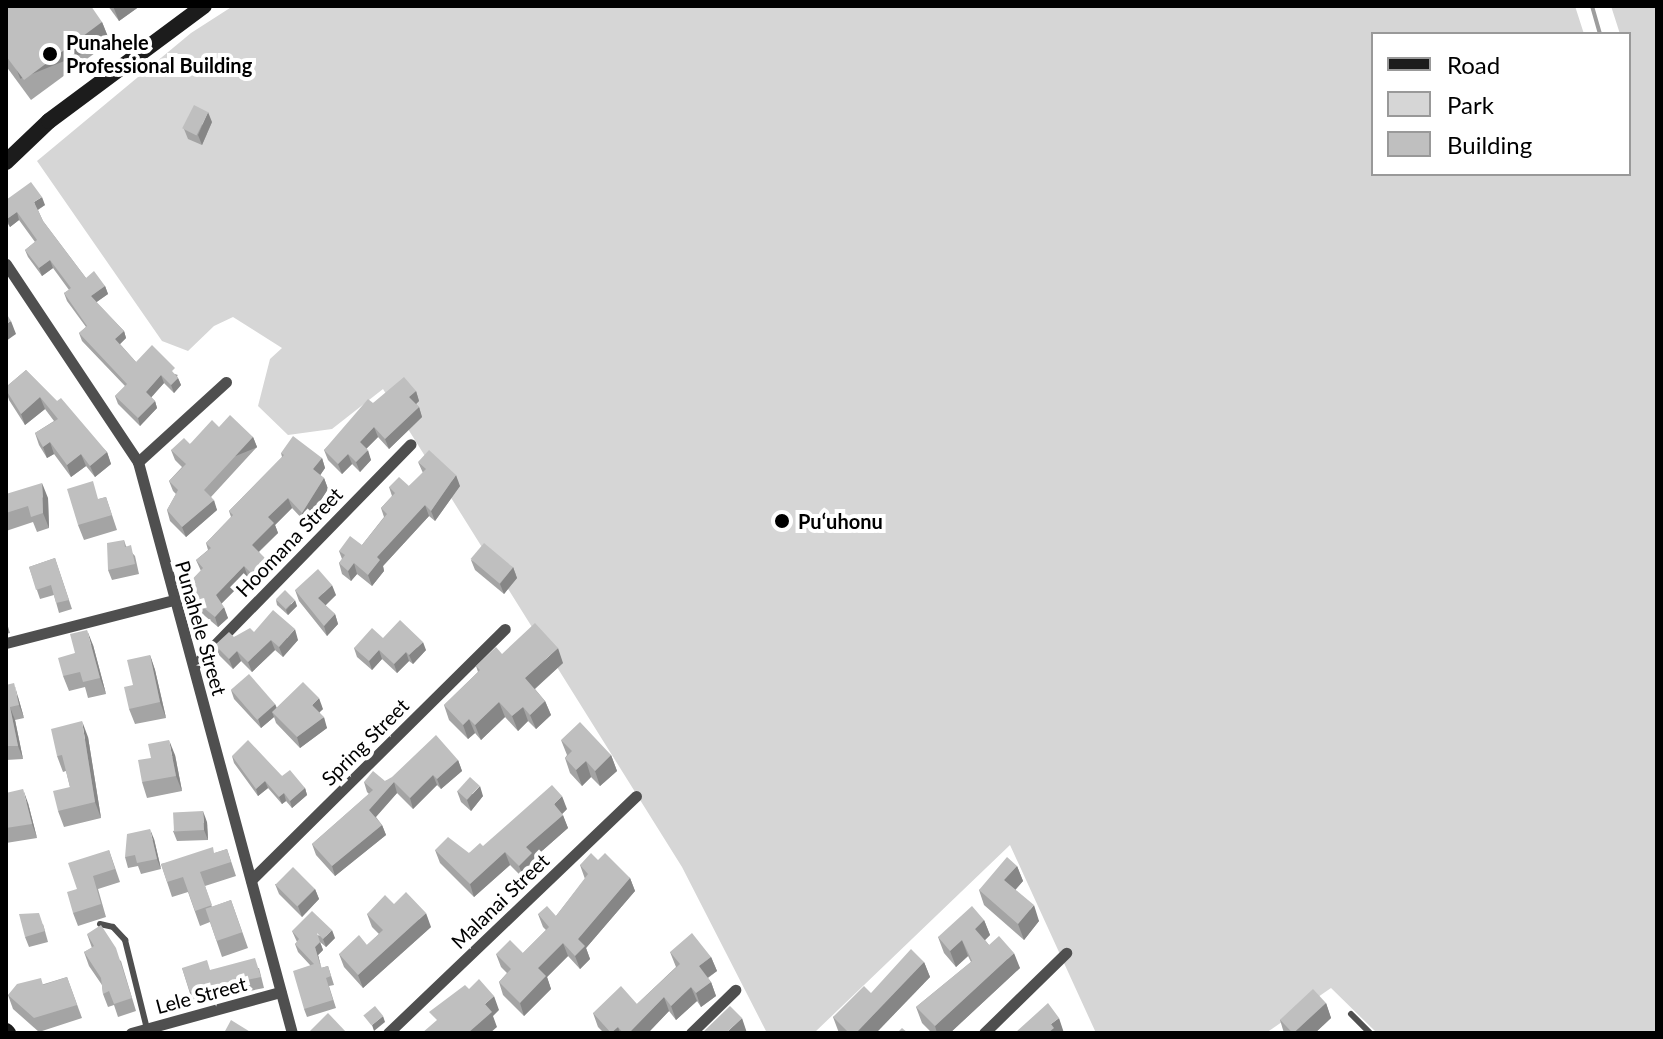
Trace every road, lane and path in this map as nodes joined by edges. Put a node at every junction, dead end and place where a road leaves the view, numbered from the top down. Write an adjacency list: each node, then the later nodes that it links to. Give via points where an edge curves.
1 (204, 6): 2 (main road, via 49,121)
2 (6, 162)
3 (6, 264): 6 (street, Punahele Street)
4 (226, 382): 6 (street)
5 (411, 444): 10 (street, Hoomana Street)
6 (138, 462): 7 (street, Punahele Street)
7 (173, 600): 9 (street); 10 (street, Punahele Street)
8 (505, 629): 12 (street, Spring Street)
9 (6, 643)
10 (194, 666): 12 (street, Punahele Street)
11 (636, 796): 22 (street, Malanai Street)
12 (251, 880): 16 (street, Punahele Street)
13 (100, 924): 18 (lane, via 125,940)
14 (1066, 953): 19 (street)
15 (735, 990): 23 (street)
16 (280, 992): 18 (street, Lele Street); 21 (street, Punahele Street)
17 (1351, 1014): 24 (lane)
18 (147, 1029): 20 (street, Lele Street)
19 (989, 1031)
20 (131, 1033)
21 (292, 1033)
22 (388, 1033)
23 (691, 1033)
24 (1370, 1033)

